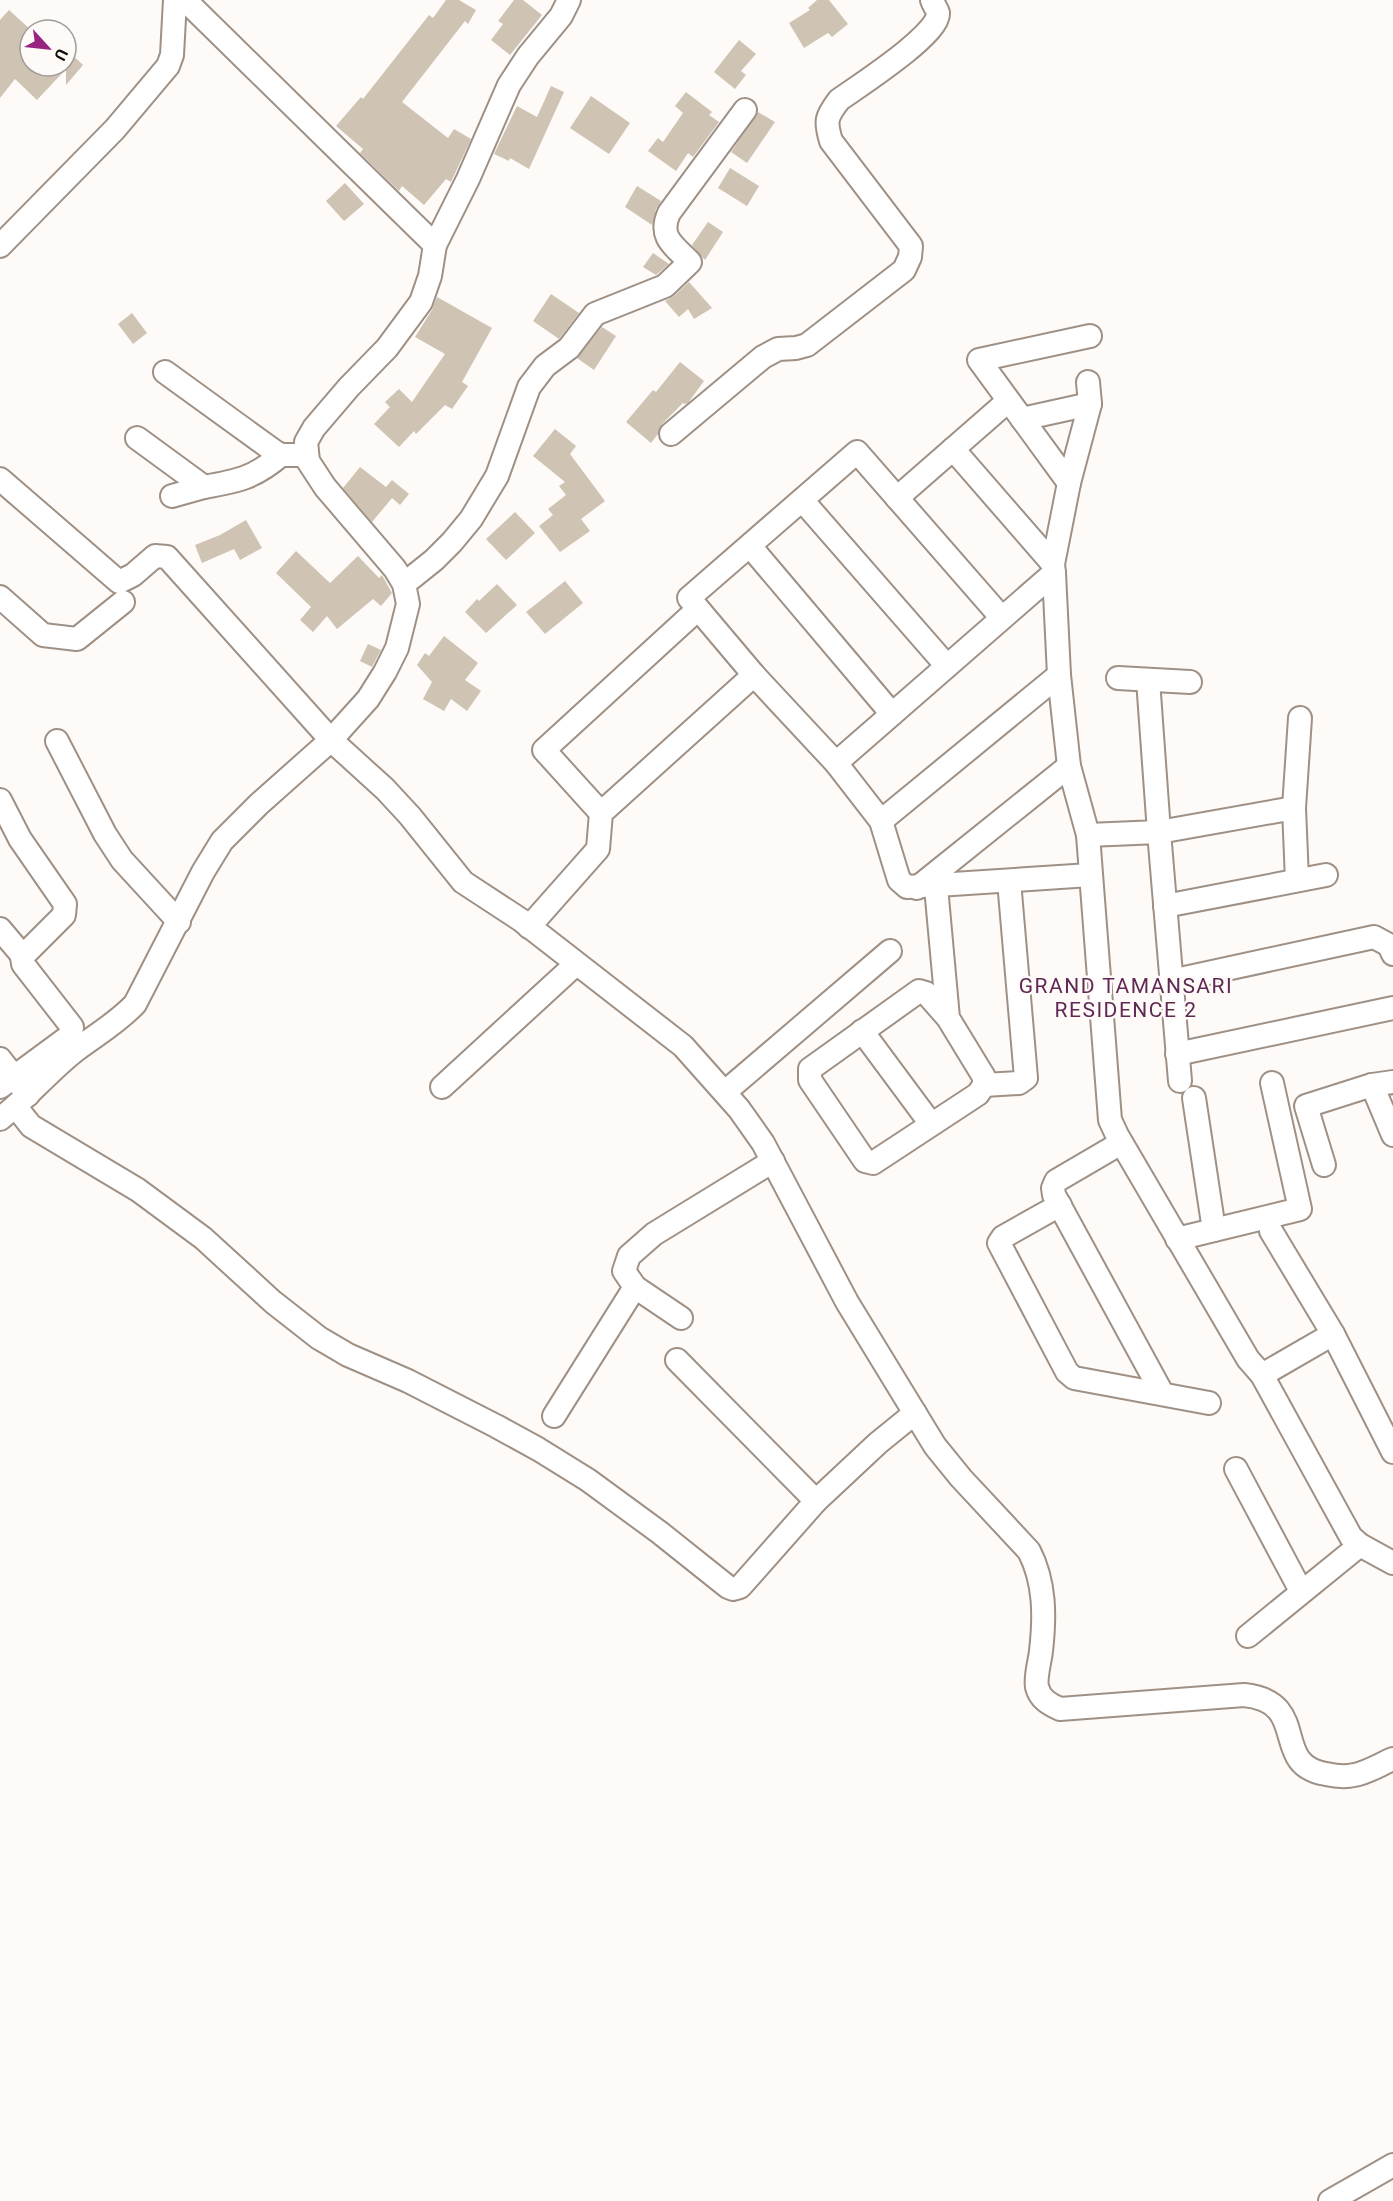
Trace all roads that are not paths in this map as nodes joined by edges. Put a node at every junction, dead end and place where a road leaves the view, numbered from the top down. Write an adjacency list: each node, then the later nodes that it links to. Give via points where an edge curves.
1 (175, 0): 7 (street, via 168,66 115,129)
2 (185, 0): 6 (street)
3 (569, 0): 6 (street, via 509,85)
4 (932, 0): 12 (street, via 938,13 935,25 923,39 839,100 827,125 831,141 911,246 904,270 807,345 778,349 763,357)
5 (745, 110): 25 (street, via 664,224 665,236 690,262 665,286 595,314 569,348 545,366 529,387 497,476 471,519 434,560)
6 (435, 245): 16 (street, via 421,302 387,348 314,428 306,442)
7 (0, 246)
8 (1090, 336): 10 (street, via 979,360)
9 (165, 372): 15 (street)
10 (1008, 401): 11 (street); 14 (street)
11 (1022, 419): 18 (street); 18 (street, via 1089,393)
12 (671, 434)
13 (137, 438): 19 (street)
14 (953, 449): 21 (street); 24 (street)
15 (281, 455): 16 (street); 19 (street, via 241,481)
16 (307, 455): 25 (street, via 325,488)
17 (0, 478): 38 (street, via 119,582 155,556 167,557)
18 (1069, 483): 24 (street)
19 (204, 487): 20 (street)
20 (172, 496)
21 (897, 498): 22 (street, via 857,452); 29 (street)
22 (802, 500): 23 (street); 30 (street)
23 (750, 546): 28 (street, via 689,598); 36 (street)
24 (1053, 569): 29 (street); 32 (street)
25 (405, 584): 38 (street, via 408,604 397,648 368,699)
26 (0, 597): 27 (street, via 43,635 77,639)
27 (123, 602)
28 (698, 609): 31 (street); 44 (street, via 544,750)
29 (1001, 617): 30 (street)
30 (946, 665): 36 (street)
31 (754, 675): 40 (street); 44 (street)
32 (1059, 675): 41 (street); 45 (street)
33 (1118, 678): 34 (street)
34 (1148, 680): 35 (street); 46 (street)
35 (1190, 682)
36 (892, 714): 40 (street)
37 (1300, 718): 43 (street)
38 (331, 740): 54 (street, via 222,841); 55 (street, via 385,789 463,882)
39 (57, 741): 54 (street, via 122,860)
40 (836, 763): 45 (street)
41 (1069, 766): 47 (street); 52 (street)
42 (0, 800): 59 (street, via 20,839 65,904 64,915)
43 (1294, 808): 46 (street); 50 (street)
44 (602, 813): 55 (street, via 598,849)
45 (881, 821): 52 (street, via 899,880 907,887)
46 (1159, 832): 47 (street); 53 (street)
47 (1088, 835): 48 (street)
48 (1090, 874): 51 (street); 78 (street, via 1110,1120)
49 (1326, 875): 50 (street)
50 (1297, 880): 53 (street)
51 (1009, 881): 52 (street); 71 (street, via 1026,1078 1019,1083)
52 (926, 887): 63 (street)
53 (1165, 906): 61 (street)
54 (179, 922): 75 (street, via 135,1004 75,1050)
55 (529, 927): 60 (street)
56 (0, 929): 59 (street)
57 (890, 951): 73 (street)
58 (1393, 954): 61 (street, via 1389,945 1374,937)
59 (22, 955): 68 (street, via 23,964 71,1024 72,1031)
60 (576, 964): 72 (street); 73 (street, via 683,1046)
61 (1171, 981): 65 (street)
62 (1393, 1008): 65 (street)
63 (948, 1018): 64 (street, via 926,993 919,991); 71 (street, via 984,1077)
64 (862, 1031): 76 (street); 76 (street, via 810,1069 810,1080 865,1161 873,1163)
65 (1177, 1054): 67 (street)
66 (0, 1059): 68 (street)
67 (1180, 1081)
68 (7, 1082): 75 (street)
69 (1272, 1083): 82 (street, via 1300,1209)
70 (1382, 1084): 77 (street); 80 (street, via 1306,1106)
71 (984, 1085): 76 (street, via 978,1094)
72 (442, 1088)
73 (725, 1092): 79 (street, via 749,1121)
74 (1194, 1098): 82 (street)
75 (15, 1107): 96 (street, via 31,1126 138,1190 195,1231 319,1338 496,1426 578,1474 728,1587 740,1587)
76 (931, 1124)
77 (1393, 1135)
78 (1121, 1143): 81 (street, via 1056,1181 1054,1195); 84 (street)
79 (773, 1161): 85 (street, via 643,1242 629,1257 624,1271); 92 (street, via 847,1302)
80 (1324, 1165)
81 (1060, 1205): 90 (street); 90 (street, via 999,1243 1067,1372 1074,1378)
82 (1214, 1230): 84 (street)
83 (1271, 1231): 87 (street)
84 (1177, 1239): 89 (street, via 1248,1359)
85 (635, 1287): 86 (street); 93 (street)
86 (681, 1318)
87 (1333, 1334): 89 (street); 94 (street)
88 (677, 1360): 96 (street)
89 (1262, 1375): 97 (street, via 1351,1536)
90 (1162, 1393): 91 (street)
91 (1209, 1403)
92 (915, 1413): 96 (street); 101 (street, via 935,1446 1021,1540 1036,1564 1042,1584 1044,1629 1037,1686 1049,1704 1060,1708 1262,1697 1284,1715 1299,1761 1306,1769 1335,1776 1354,1775)
93 (554, 1416)
94 (1393, 1452)
95 (1236, 1469): 99 (street)
96 (816, 1501)
97 (1360, 1545): 98 (street); 99 (street)
98 (1393, 1563)
99 (1301, 1591): 100 (street)
100 (1248, 1636)
101 (1393, 1759)
102 (1393, 2165): 103 (street)
103 (1330, 2201)

